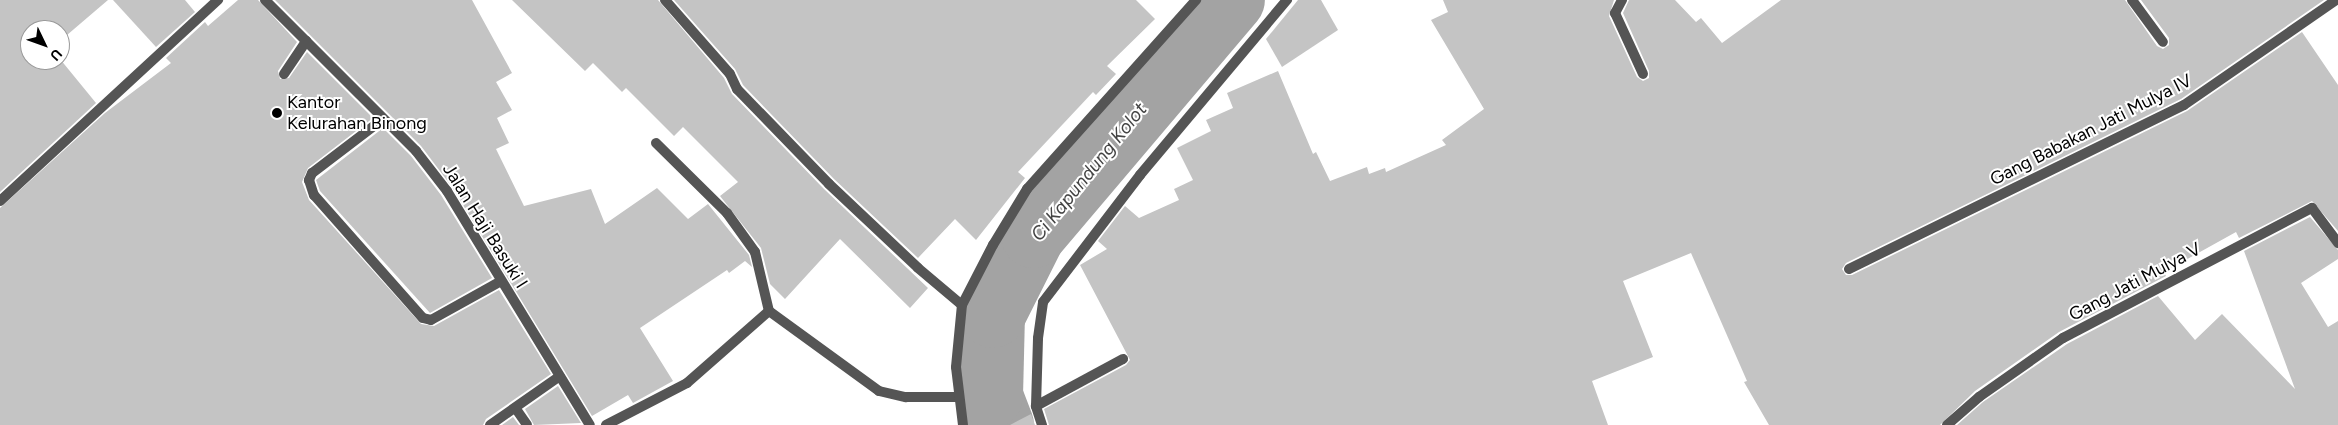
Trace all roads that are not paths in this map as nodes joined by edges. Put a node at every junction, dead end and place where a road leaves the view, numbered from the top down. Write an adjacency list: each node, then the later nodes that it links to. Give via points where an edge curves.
1 (218, 0): 15 (street)
2 (265, 0): 9 (street, Jalan Haji Basuki I)
3 (666, 0): 19 (street, via 730,74 737,90 836,190)
4 (1196, 0): 19 (street, via 1027,189)
5 (1287, 0): 24 (street, via 1140,175 1043,302 1038,338)
6 (1622, 0): 12 (street, via 1615,13)
7 (2132, 0): 10 (street)
8 (2336, 0): 17 (street, Gang Babakan Jati Mulya IV, via 2184,105)
9 (306, 41): 11 (street); 13 (street, Jalan Haji Basuki I)
10 (2163, 42)
11 (284, 74)
12 (1643, 74)
13 (383, 120): 18 (street, Jalan Haji Basuki I, via 416,151 447,191); 18 (street, via 312,173 308,180 314,195 423,318 431,320)
14 (656, 143): 20 (street, via 727,213 755,252)
15 (0, 200)
16 (2338, 243): 32 (street, Gang Jati Mulya V, via 2312,208 2063,338 1979,397)
17 (1849, 269)
18 (501, 281): 22 (street, Jalan Haji Basuki I)
19 (962, 305): 23 (street, via 956,367)
20 (769, 312): 23 (street, via 879,391 906,397); 29 (street, via 687,383)
21 (1123, 359): 24 (street)
22 (560, 376): 25 (street); 28 (street, Jalan Haji Basuki I)
23 (958, 397): 30 (street)
24 (1036, 406): 31 (street)
25 (516, 409): 26 (street); 27 (street)
26 (490, 425)
27 (526, 425)
28 (590, 425)
29 (606, 425)
30 (963, 425)
31 (1042, 425)
32 (1947, 425)

